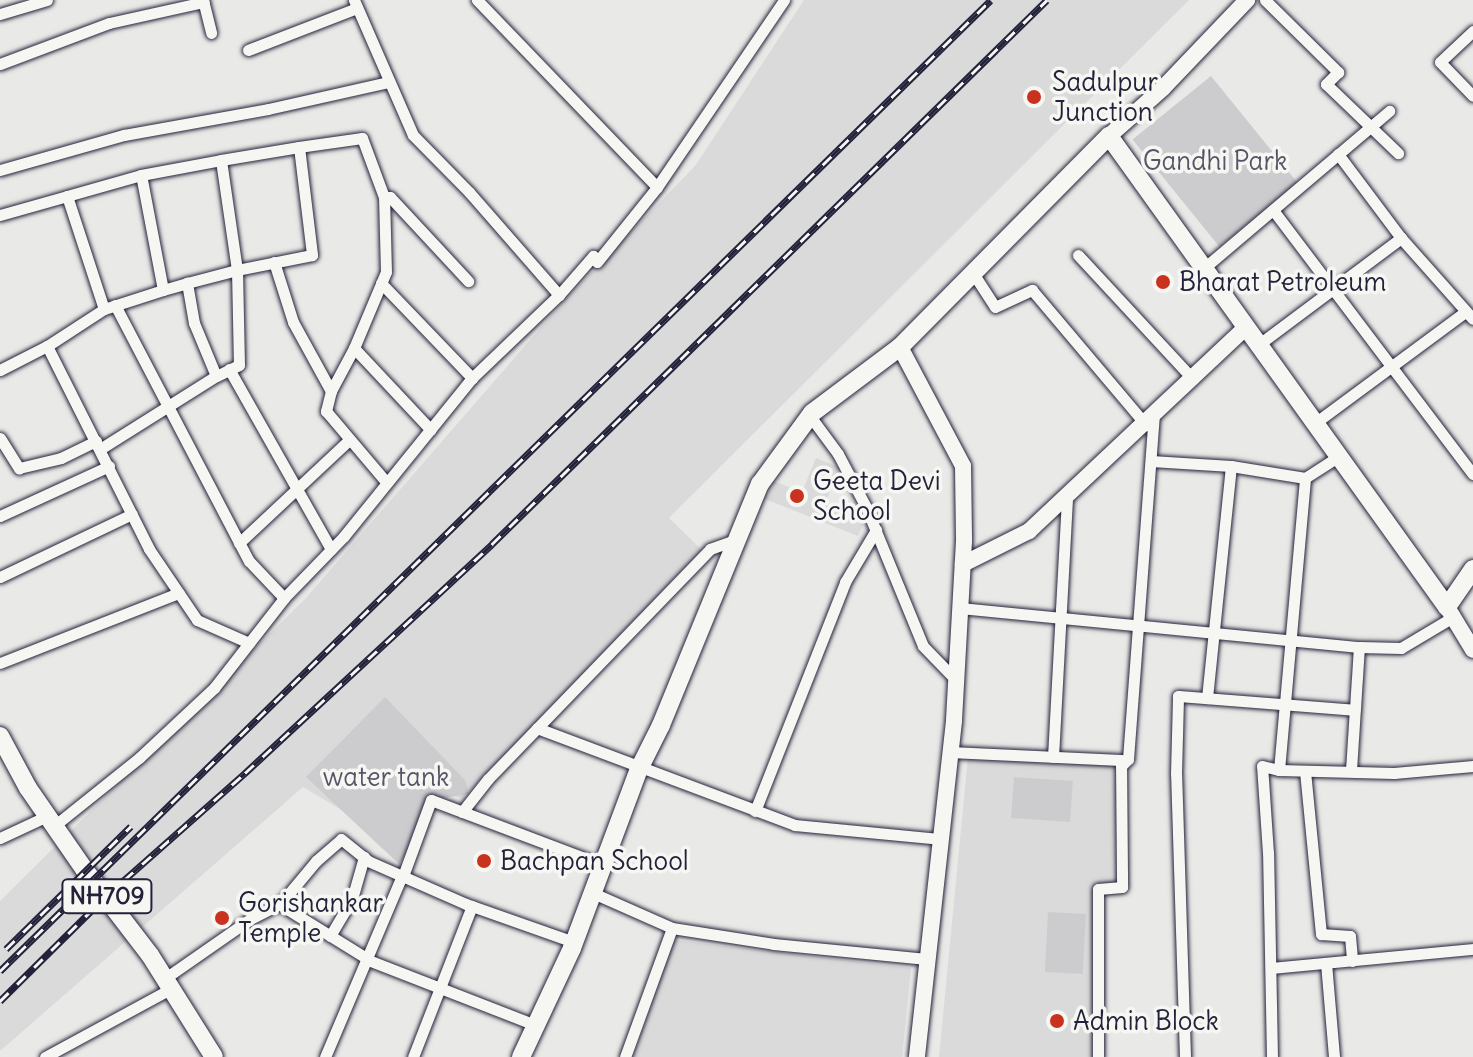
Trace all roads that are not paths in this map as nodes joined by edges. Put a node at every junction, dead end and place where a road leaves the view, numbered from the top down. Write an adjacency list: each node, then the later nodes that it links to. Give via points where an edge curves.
1 (47, 0): 8 (street)
2 (477, 0): 24 (street)
3 (784, 0): 24 (street)
4 (1247, 0): 17 (street)
5 (1265, 0): 16 (street, via 1338,72 1326,84)
6 (204, 1): 10 (street); 12 (street, via 109,23)
7 (356, 4): 11 (street); 13 (street)
8 (0, 14)
9 (1473, 31): 14 (street, via 1440,62)
10 (211, 33)
11 (248, 50)
12 (0, 64)
13 (389, 82): 22 (street, via 124,135); 40 (street, via 413,135)
14 (1473, 96)
15 (1389, 111): 16 (street)
16 (1371, 126): 19 (street); 20 (street)
17 (1109, 136): 32 (main road); 34 (main road)
18 (299, 147): 21 (street); 26 (street, via 362,138); 31 (street, via 312,255)
19 (1398, 153)
20 (1338, 154): 27 (street); 29 (street)
21 (221, 160): 23 (street); 33 (street)
22 (0, 170)
23 (141, 175): 25 (street); 39 (street)
24 (657, 187): 40 (street, via 597,262 593,256)
25 (67, 196): 28 (street); 41 (street)
26 (384, 197): 35 (street, via 390,197); 37 (street, via 386,272)
27 (1273, 210): 32 (street); 38 (street)
28 (0, 215)
29 (1401, 238): 38 (street); 42 (street)
30 (1078, 255): 53 (street)
31 (274, 262): 33 (street); 54 (street, via 293,322)
32 (1204, 268): 43 (main road)
33 (237, 270): 36 (street); 49 (street, via 239,365)
34 (973, 273): 46 (main road); 57 (street, via 995,307 1032,290)
35 (468, 281)
36 (187, 283): 39 (street); 51 (street, via 194,323)
37 (381, 283): 47 (street); 52 (street)
38 (1334, 288): 44 (street); 48 (street)
39 (163, 290): 41 (street)
40 (559, 295): 52 (street)
41 (110, 307): 45 (street); 55 (street)
42 (1469, 315): 48 (street)
43 (1246, 327): 44 (main road); 53 (street)
44 (1258, 345): 58 (main road)
45 (47, 346): 50 (street); 62 (street)
46 (900, 347): 56 (main road); 78 (street, via 963,466)
47 (354, 348): 54 (street); 59 (street)
48 (1393, 367): 58 (street); 67 (street)
49 (229, 369): 51 (street); 70 (street)
50 (0, 370)
51 (216, 376): 55 (street)
52 (472, 378): 59 (street)
53 (1193, 379): 57 (street)
54 (331, 391): 61 (street, via 326,411)
55 (165, 405): 62 (street); 76 (street)
56 (810, 416): 74 (street, via 838,454); 75 (main road, via 760,484)
57 (1150, 421): 64 (street); 71 (street)
58 (1315, 423): 63 (main road)
59 (431, 430): 69 (street)
60 (0, 438): 62 (street, via 19,468)
61 (349, 440): 69 (street); 70 (street)
62 (98, 445): 65 (street)
63 (1339, 456): 68 (street); 84 (main road)
64 (1151, 461): 66 (street); 86 (street)
65 (109, 466): 72 (street); 73 (street)
66 (1231, 466): 68 (street); 87 (street)
67 (1473, 474)
68 (1305, 478): 88 (street)
69 (387, 483): 77 (street)
70 (298, 491): 76 (street); 77 (street)
71 (1067, 496): 78 (street, via 1029,531); 85 (street)
72 (132, 514): 80 (street); 81 (street)
73 (0, 516)
74 (876, 530): 93 (street, via 923,646); 107 (street, via 845,582)
75 (737, 539): 97 (street, via 710,549); 103 (main road)
76 (239, 543): 82 (street)
77 (331, 549): 82 (street)
78 (963, 564): 83 (street)
79 (1473, 569): 84 (main road)
80 (0, 577)
81 (179, 593): 89 (street, via 197,620); 92 (street)
82 (284, 598): 89 (street)
83 (960, 608): 85 (street); 93 (street)
84 (1450, 612): 90 (street, via 1401,648); 91 (street)
85 (1060, 620): 86 (street); 100 (street)
86 (1138, 626): 87 (street); 101 (street, via 1128,759)
87 (1213, 633): 88 (street); 94 (street)
88 (1289, 640): 90 (street); 95 (street)
89 (249, 643): 109 (street, via 203,698 140,757)
90 (1359, 647): 96 (street)
91 (1473, 650)
92 (0, 663)
93 (956, 680): 99 (street)
94 (1207, 698): 95 (street); 138 (street, via 1178,696)
95 (1284, 703): 96 (street); 104 (street)
96 (1354, 710): 105 (street)
97 (537, 728): 103 (street); 108 (street)
98 (0, 736): 109 (main road, NH709)
99 (950, 752): 100 (street); 111 (street)
100 (1053, 757): 101 (street, via 1121,760)
101 (1121, 766): 137 (street, via 1122,887 1098,889)
102 (1473, 766): 105 (street, via 1394,773)
103 (639, 769): 107 (street); 113 (main road)
104 (1279, 770): 106 (street); 126 (street, via 1262,766)
105 (1351, 770): 106 (street)
106 (1305, 771): 124 (street, via 1321,934 1350,936)
107 (755, 811): 111 (street, via 795,825)
108 (462, 812): 113 (street); 114 (street, via 431,800)
109 (50, 821): 110 (street); 127 (main road, NH709)
110 (0, 838)
111 (941, 839): 122 (street)
112 (364, 857): 114 (street); 116 (street, via 341,839); 119 (street, via 352,899)
113 (603, 865): 115 (main road)
114 (403, 876): 117 (street); 123 (street)
115 (593, 893): 118 (street); 120 (main road)
116 (279, 904): 119 (street); 127 (street, via 250,919)
117 (472, 906): 120 (street); 128 (street)
118 (672, 928): 122 (street); 135 (street)
119 (330, 936): 123 (street)
120 (574, 942): 129 (main road)
121 (1473, 949): 124 (street)
122 (926, 959): 136 (street)
123 (369, 960): 128 (street); 132 (street)
124 (1352, 961): 125 (street)
125 (1326, 963): 126 (street); 140 (street)
126 (1271, 968): 139 (street)
127 (167, 984): 130 (street); 131 (main road, NH709)
128 (440, 988): 129 (street); 133 (street)
129 (535, 1025): 134 (main road)
130 (53, 1055)
131 (214, 1057)
132 (325, 1057)
133 (413, 1057)
134 (521, 1057)
135 (625, 1057)
136 (917, 1057)
137 (1098, 1057)
138 (1185, 1057)
139 (1272, 1057)
140 (1334, 1057)

